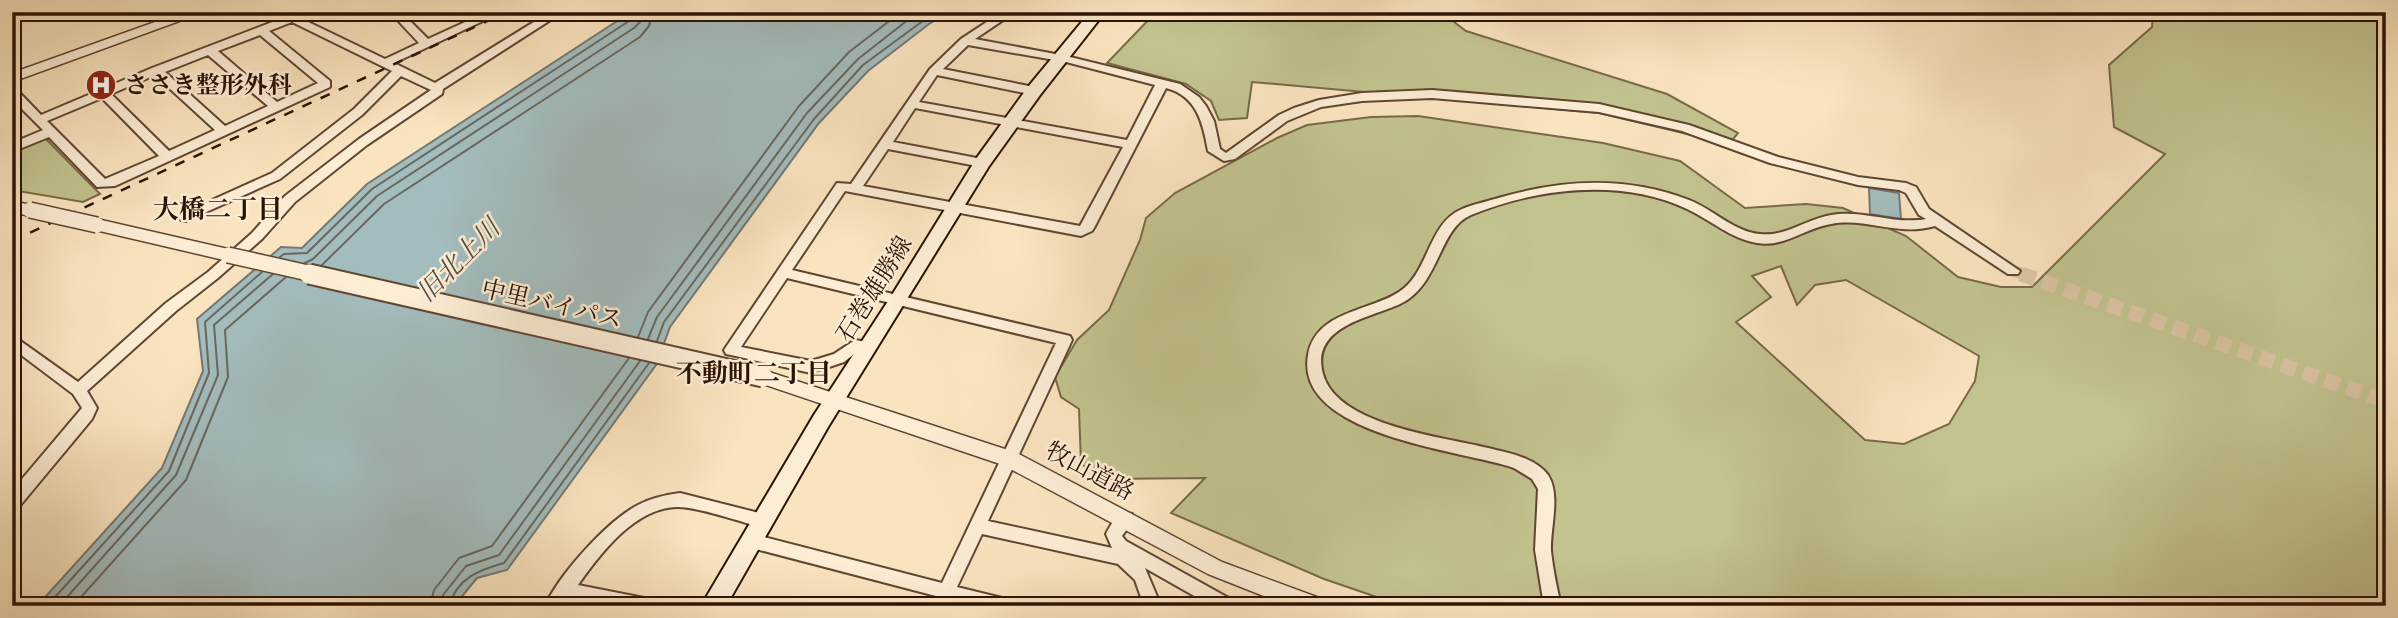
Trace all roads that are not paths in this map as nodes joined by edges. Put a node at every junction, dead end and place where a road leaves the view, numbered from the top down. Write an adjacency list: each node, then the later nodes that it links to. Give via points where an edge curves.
1 (197, 12): 19 (street)
2 (279, 12): 9 (street)
3 (309, 12): 9 (street)
4 (395, 12): 12 (street)
5 (558, 12): 21 (street)
6 (1010, 12): 11 (street)
7 (1098, 12): 14 (main road, 石巻雄勝線)
8 (494, 13): 12 (street)
9 (291, 19): 10 (street); 15 (street)
10 (262, 31): 13 (street); 26 (street, via 326,84)
11 (965, 41): 14 (street); 18 (street)
12 (425, 43): 15 (street)
13 (211, 50): 16 (street); 26 (street)
14 (1059, 59): 20 (street); 22 (main road, 石巻雄勝線)
15 (386, 63): 17 (street)
16 (156, 70): 24 (street); 30 (street)
17 (400, 70): 21 (street); 39 (street, via 358,112 276,176)
18 (934, 71): 22 (street); 25 (street)
19 (12, 78)
20 (1163, 84): 32 (street); 40 (street, via 1191,95 1203,106 1214,151 1224,157 1298,111 1362,97 1432,94 1599,108 1685,128 1774,160 1858,181 1901,186 1911,190 1924,212)
21 (436, 88): 46 (street, via 438,91 290,199 214,275)
22 (1034, 91): 28 (main road, 石巻雄勝線)
23 (12, 92): 27 (street)
24 (104, 93): 27 (street); 34 (street)
25 (911, 104): 28 (street); 31 (street)
26 (276, 107): 30 (street)
27 (40, 120): 29 (street)
28 (1009, 124): 32 (street); 35 (main road, 石巻雄勝線)
29 (50, 131): 33 (street); 34 (street, via 102,184)
30 (223, 131): 34 (street)
31 (885, 144): 35 (street); 36 (street)
32 (1130, 145): 38 (street, via 1087,228 1081,231)
33 (12, 148)
34 (167, 157)
35 (982, 163): 38 (main road, 石巻雄勝線)
36 (855, 188): 38 (street); 42 (street, via 842,186)
37 (12, 206): 47 (street, 中里バイパス, bridge, via 762,377)
38 (954, 209): 43 (main road, 石巻雄勝線)
39 (186, 217)
40 (1936, 221): 41 (street); 63 (street, via 1908,227 1841,218 1760,239 1682,202 1619,186 1540,190 1454,219 1409,293 1322,337 1314,372 1337,405 1366,422 1519,462 1543,481 1548,493 1544,571)
41 (2013, 271)
42 (785, 273): 43 (street); 45 (street, via 731,350 811,367 839,358 855,345)
43 (899, 300): 45 (main road, 石巻雄勝線); 48 (street, via 1065,340)
44 (12, 340): 46 (street)
45 (869, 347): 47 (main road, 石巻雄勝線)
46 (78, 390): 49 (street, via 90,408 86,415)
47 (834, 400): 48 (street, 牧山道路); 51 (main road, 石巻雄勝線)
48 (1010, 459): 50 (street, 牧山道路); 52 (street)
49 (12, 503)
50 (1126, 519): 61 (street, via 1114,534 1119,546); 62 (street, 牧山道路, via 1215,568)
51 (763, 521): 53 (main road, 石巻雄勝線); 54 (street, via 680,500 653,503 593,552)
52 (978, 526): 55 (street); 60 (street, via 1123,558 1142,576)
53 (752, 541): 55 (street); 58 (main road, 石巻雄勝線)
54 (564, 590): 56 (street); 57 (street)
55 (944, 599): 59 (street)
56 (553, 606)
57 (644, 606)
58 (713, 606)
59 (1002, 606)
60 (1153, 606)
61 (1228, 606)
62 (1314, 606)
63 (1553, 606)

